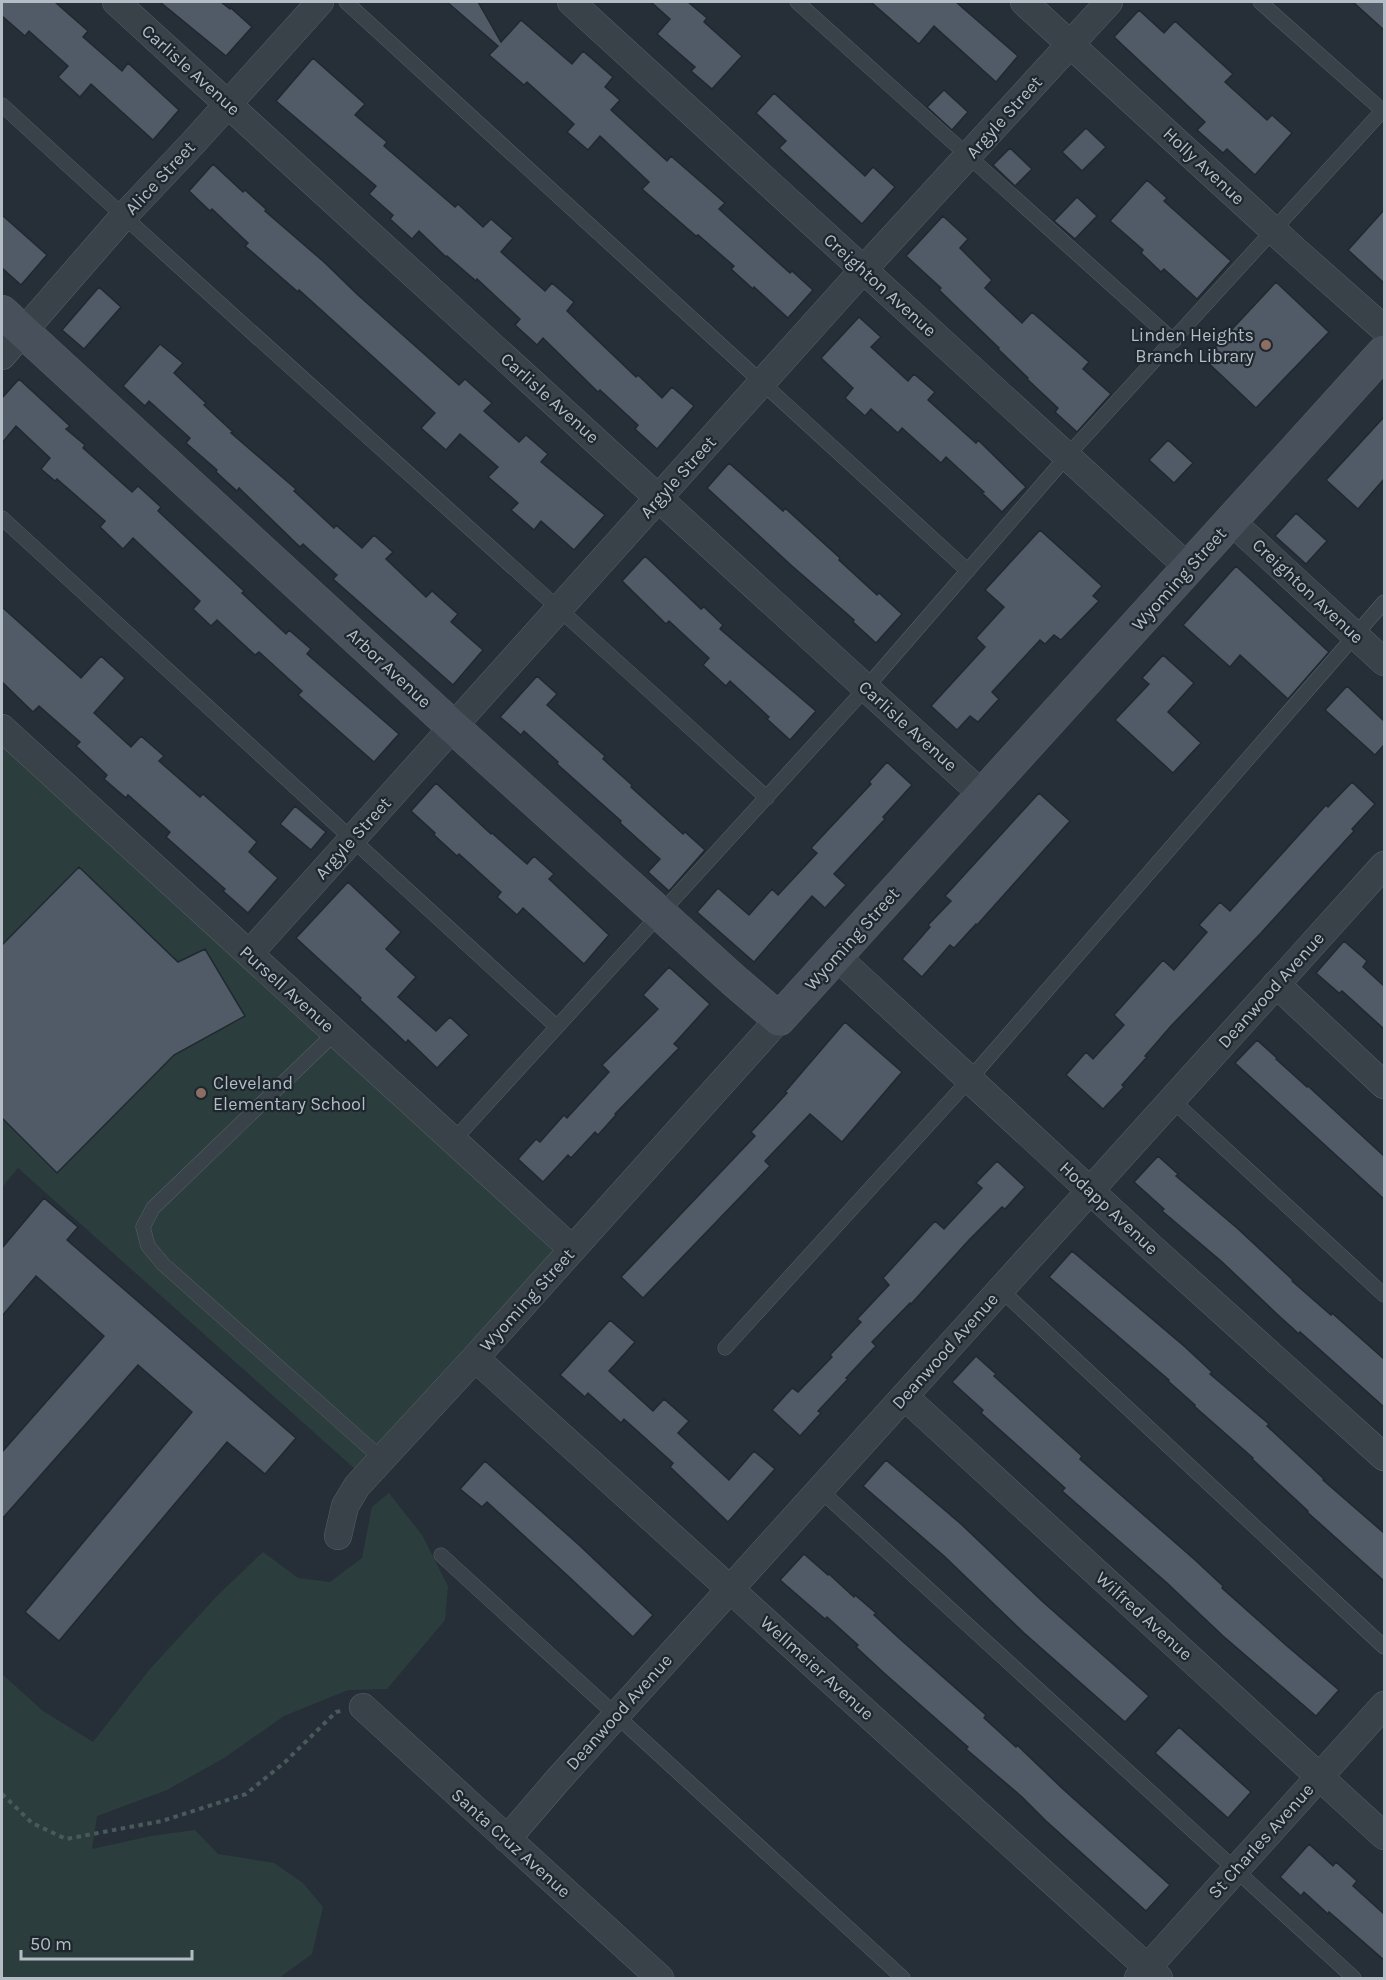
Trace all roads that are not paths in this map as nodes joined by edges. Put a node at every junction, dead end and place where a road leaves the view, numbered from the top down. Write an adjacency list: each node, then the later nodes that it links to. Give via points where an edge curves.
1 (116, 2): 10 (street, Carlisle Avenue)
2 (320, 2): 10 (street, Alice Street)
3 (346, 2): 22 (lane)
4 (571, 2): 16 (street, Creighton Avenue)
5 (797, 2): 13 (lane)
6 (1024, 2): 9 (street, Holly Avenue)
7 (1108, 2): 9 (street, Argyle Street)
8 (1260, 2): 12 (lane)
9 (1071, 44): 13 (street, Argyle Street); 15 (street, Holly Avenue)
10 (228, 104): 14 (street, Alice Street); 24 (street, Carlisle Avenue)
11 (2, 105): 14 (lane)
12 (1384, 110): 15 (lane)
13 (968, 156): 16 (street, Argyle Street); 19 (lane)
14 (123, 217): 17 (street, Alice Street); 30 (lane)
15 (1275, 231): 18 (street, Holly Avenue); 19 (lane)
16 (863, 270): 22 (street, Argyle Street); 23 (street, Creighton Avenue)
17 (12, 322): 21 (street, Alice Street); 34 (street, Arbor Avenue)
18 (1384, 329)
19 (1174, 341): 23 (lane)
20 (1384, 352): 26 (street, Wyoming Street)
21 (2, 356)
22 (762, 382): 24 (street, Argyle Street); 28 (lane)
23 (1067, 456): 27 (street, Creighton Avenue); 28 (lane)
24 (659, 498): 30 (street, Argyle Street); 33 (street, Carlisle Avenue)
25 (2, 518): 38 (lane)
26 (1231, 521): 27 (street, Wyoming Street); 31 (street, Creighton Avenue)
27 (1189, 568): 36 (street, Wyoming Street)
28 (968, 571): 33 (lane)
29 (1384, 602): 31 (lane)
30 (560, 608): 34 (street, Argyle Street); 37 (lane)
31 (1355, 635): 32 (street, Creighton Avenue); 47 (lane)
32 (1384, 662)
33 (866, 688): 36 (street, Carlisle Avenue); 37 (lane)
34 (452, 726): 38 (street, Argyle Street); 40 (street, Arbor Avenue)
35 (2, 728): 41 (street, Pursell Avenue)
36 (983, 795): 42 (street, Wyoming Street)
37 (767, 798): 40 (lane)
38 (352, 839): 41 (street, Argyle Street); 45 (lane)
39 (1384, 867): 43 (street, Deanwood Avenue)
40 (661, 915): 44 (street, Arbor Avenue); 45 (lane)
41 (249, 954): 46 (street, Pursell Avenue)
42 (836, 956): 44 (street, Wyoming Street); 47 (street, Hodapp Avenue)
43 (1276, 984): 48 (street); 49 (street, Deanwood Avenue)
44 (779, 1019): 52 (street, Wyoming Street)
45 (557, 1027): 50 (lane)
46 (335, 1033): 50 (street, Pursell Avenue); 59 (lane, via 153,1208 143,1227 148,1246 163,1264)
47 (969, 1080): 51 (street, Hodapp Avenue); 55 (lane)
48 (1384, 1085)
49 (1172, 1100): 51 (street, Deanwood Avenue); 54 (lane)
50 (453, 1141): 52 (street, Pursell Avenue)
51 (1091, 1190): 53 (street, Deanwood Avenue); 58 (street, Hodapp Avenue)
52 (572, 1249): 56 (street, Wyoming Street)
53 (1001, 1290): 57 (street, Deanwood Avenue); 64 (lane)
54 (1384, 1295)
55 (725, 1348)
56 (475, 1358): 59 (street, Wyoming Street); 63 (street, Wellmeier Avenue)
57 (904, 1397): 60 (street, Deanwood Avenue); 68 (street, Wilfred Avenue)
58 (1384, 1457)
59 (382, 1459): 61 (street, Wyoming Street, via 345,1506)
60 (820, 1490): 63 (street, Deanwood Avenue); 71 (lane)
61 (338, 1536)
62 (441, 1555): 67 (lane)
63 (731, 1589): 67 (street, Deanwood Avenue); 72 (street, Wellmeier Avenue)
64 (1384, 1647)
65 (1384, 1705): 68 (street, St Charles Avenue)
66 (363, 1707): 70 (street, Santa Cruz Avenue)
67 (616, 1716): 70 (street, Deanwood Avenue); 74 (lane)
68 (1319, 1776): 69 (street, Wilfred Avenue); 71 (street, St Charles Avenue)
69 (1384, 1836)
70 (507, 1839): 73 (street, Santa Cruz Avenue)
71 (1236, 1869): 72 (street, St Charles Avenue); 75 (lane)
72 (1148, 1975)
73 (660, 1978)
74 (903, 1978)
75 (1354, 1978)

